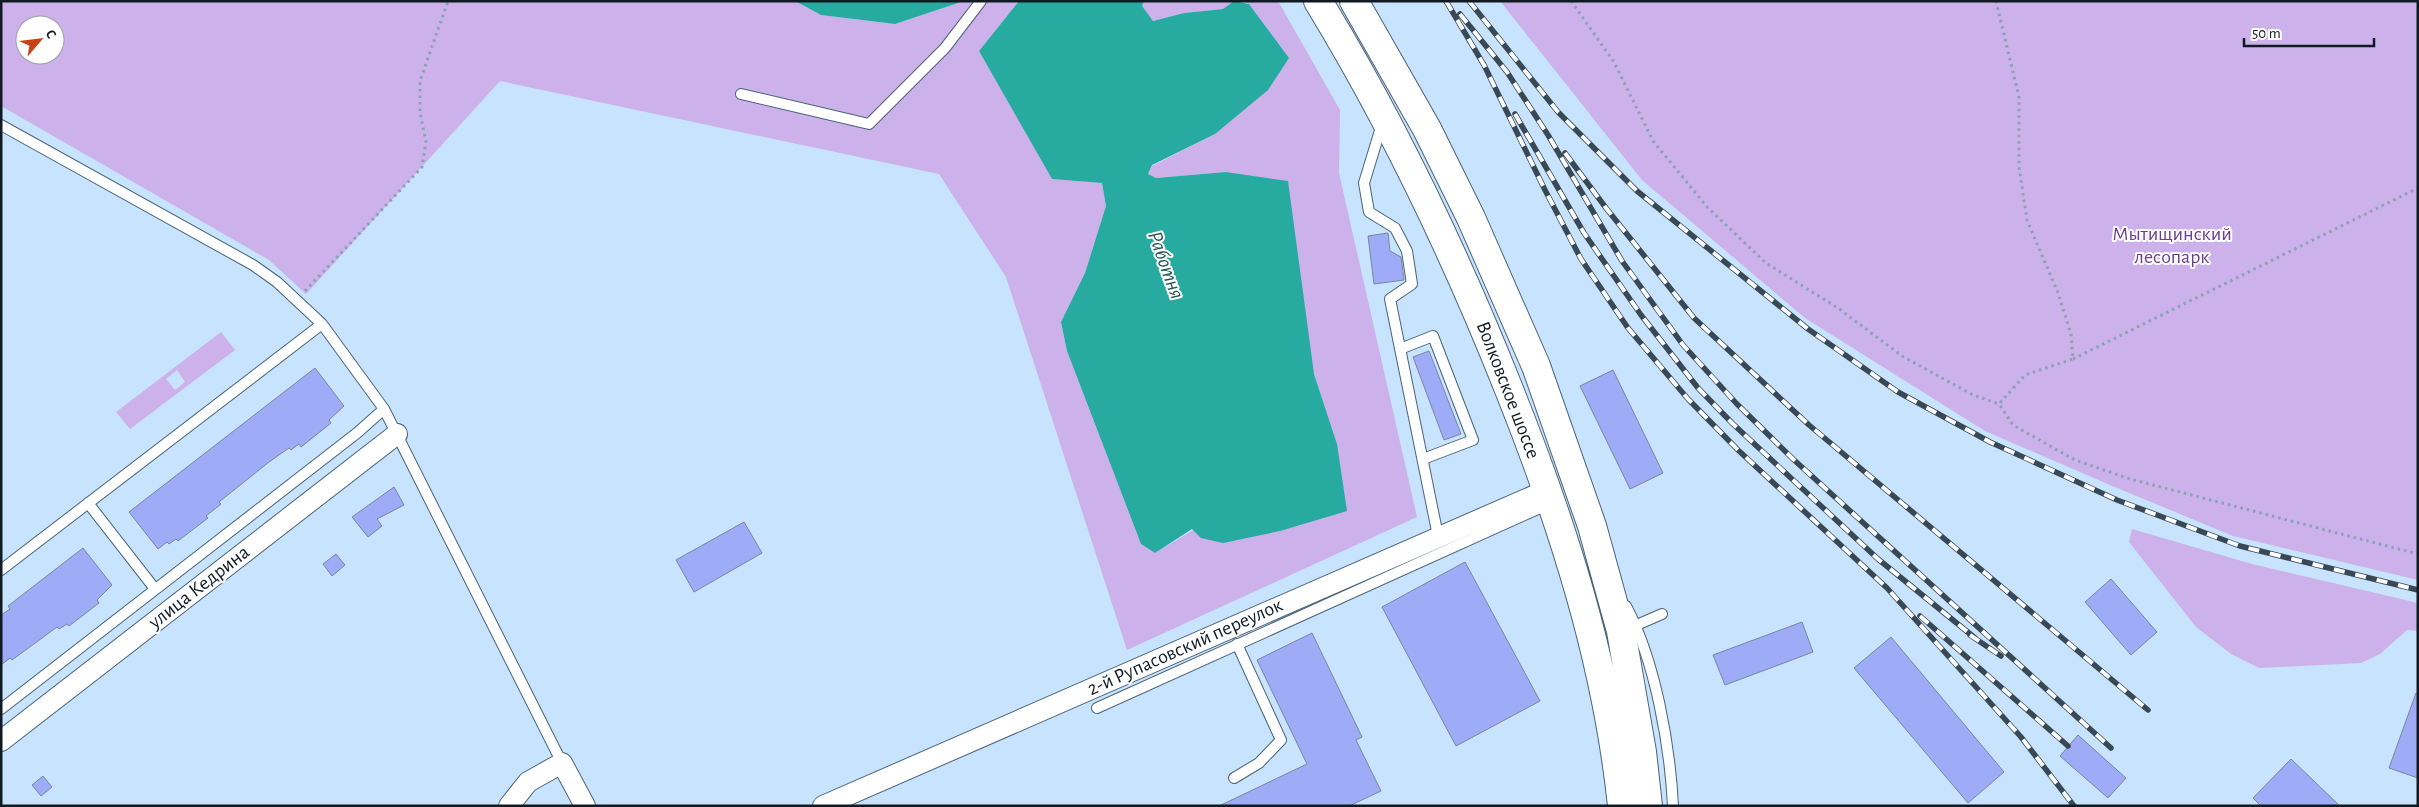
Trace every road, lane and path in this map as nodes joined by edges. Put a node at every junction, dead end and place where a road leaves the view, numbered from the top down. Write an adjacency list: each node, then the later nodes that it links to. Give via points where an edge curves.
1 (448, 1): 11 (path, via 420,80 420,112 426,142 422,167)
2 (981, 1): 7 (lane, via 945,48 869,124)
3 (1318, 1): 8 (main road, Волковское шоссе)
4 (1354, 1): 26 (main road, Волковское шоссе, via 1427,129 1471,218 1536,366 1604,568)
5 (1572, 1): 15 (path, via 1614,62 1653,140 1708,208 1766,263 1838,308 1902,356 1973,395)
6 (1996, 1): 14 (path, via 2019,97 2019,167 2027,220 2058,293 2071,334)
7 (741, 94)
8 (1384, 116): 13 (lane, via 1364,183 1369,212 1394,228 1407,251 1412,284 1390,299); 19 (main road, Волковское шоссе, via 1469,291)
9 (1, 125): 11 (lane, via 253,265)
10 (2418, 188): 14 (path)
11 (296, 301): 12 (lane)
12 (322, 324): 16 (lane); 20 (lane)
13 (1400, 349): 18 (lane); 18 (lane, via 1433,336 1473,440)
14 (2073, 360): 15 (path, via 2025,375)
15 (1999, 404): 22 (path, via 2013,425 2076,460 2130,479)
16 (384, 409): 17 (lane); 24 (lane, via 358,433)
17 (397, 434): 30 (street, улица Кедрина); 31 (lane)
18 (1423, 459): 21 (lane)
19 (1550, 496): 21 (street, 2-й Рупасовский переулок); 27 (lane); 36 (main road, Волковское шоссе, via 1593,637 1610,720)
20 (88, 504): 23 (lane); 24 (lane)
21 (1438, 536): 35 (street, 2-й Рупасовский переулок)
22 (2418, 554)
23 (1, 570)
24 (155, 589): 29 (lane)
25 (1662, 614): 26 (lane)
26 (1629, 628): 37 (main road, Волковское шоссе); 38 (lane, via 1643,643 1662,720)
27 (1237, 644): 28 (lane); 32 (lane, via 1281,740 1259,763)
28 (1097, 708)
29 (1, 709)
30 (1, 741)
31 (562, 763): 33 (street, via 528,782); 34 (street)
32 (1234, 778)
33 (509, 806)
34 (585, 806)
35 (823, 806)
36 (1622, 806)
37 (1648, 806)
38 (1674, 806)

